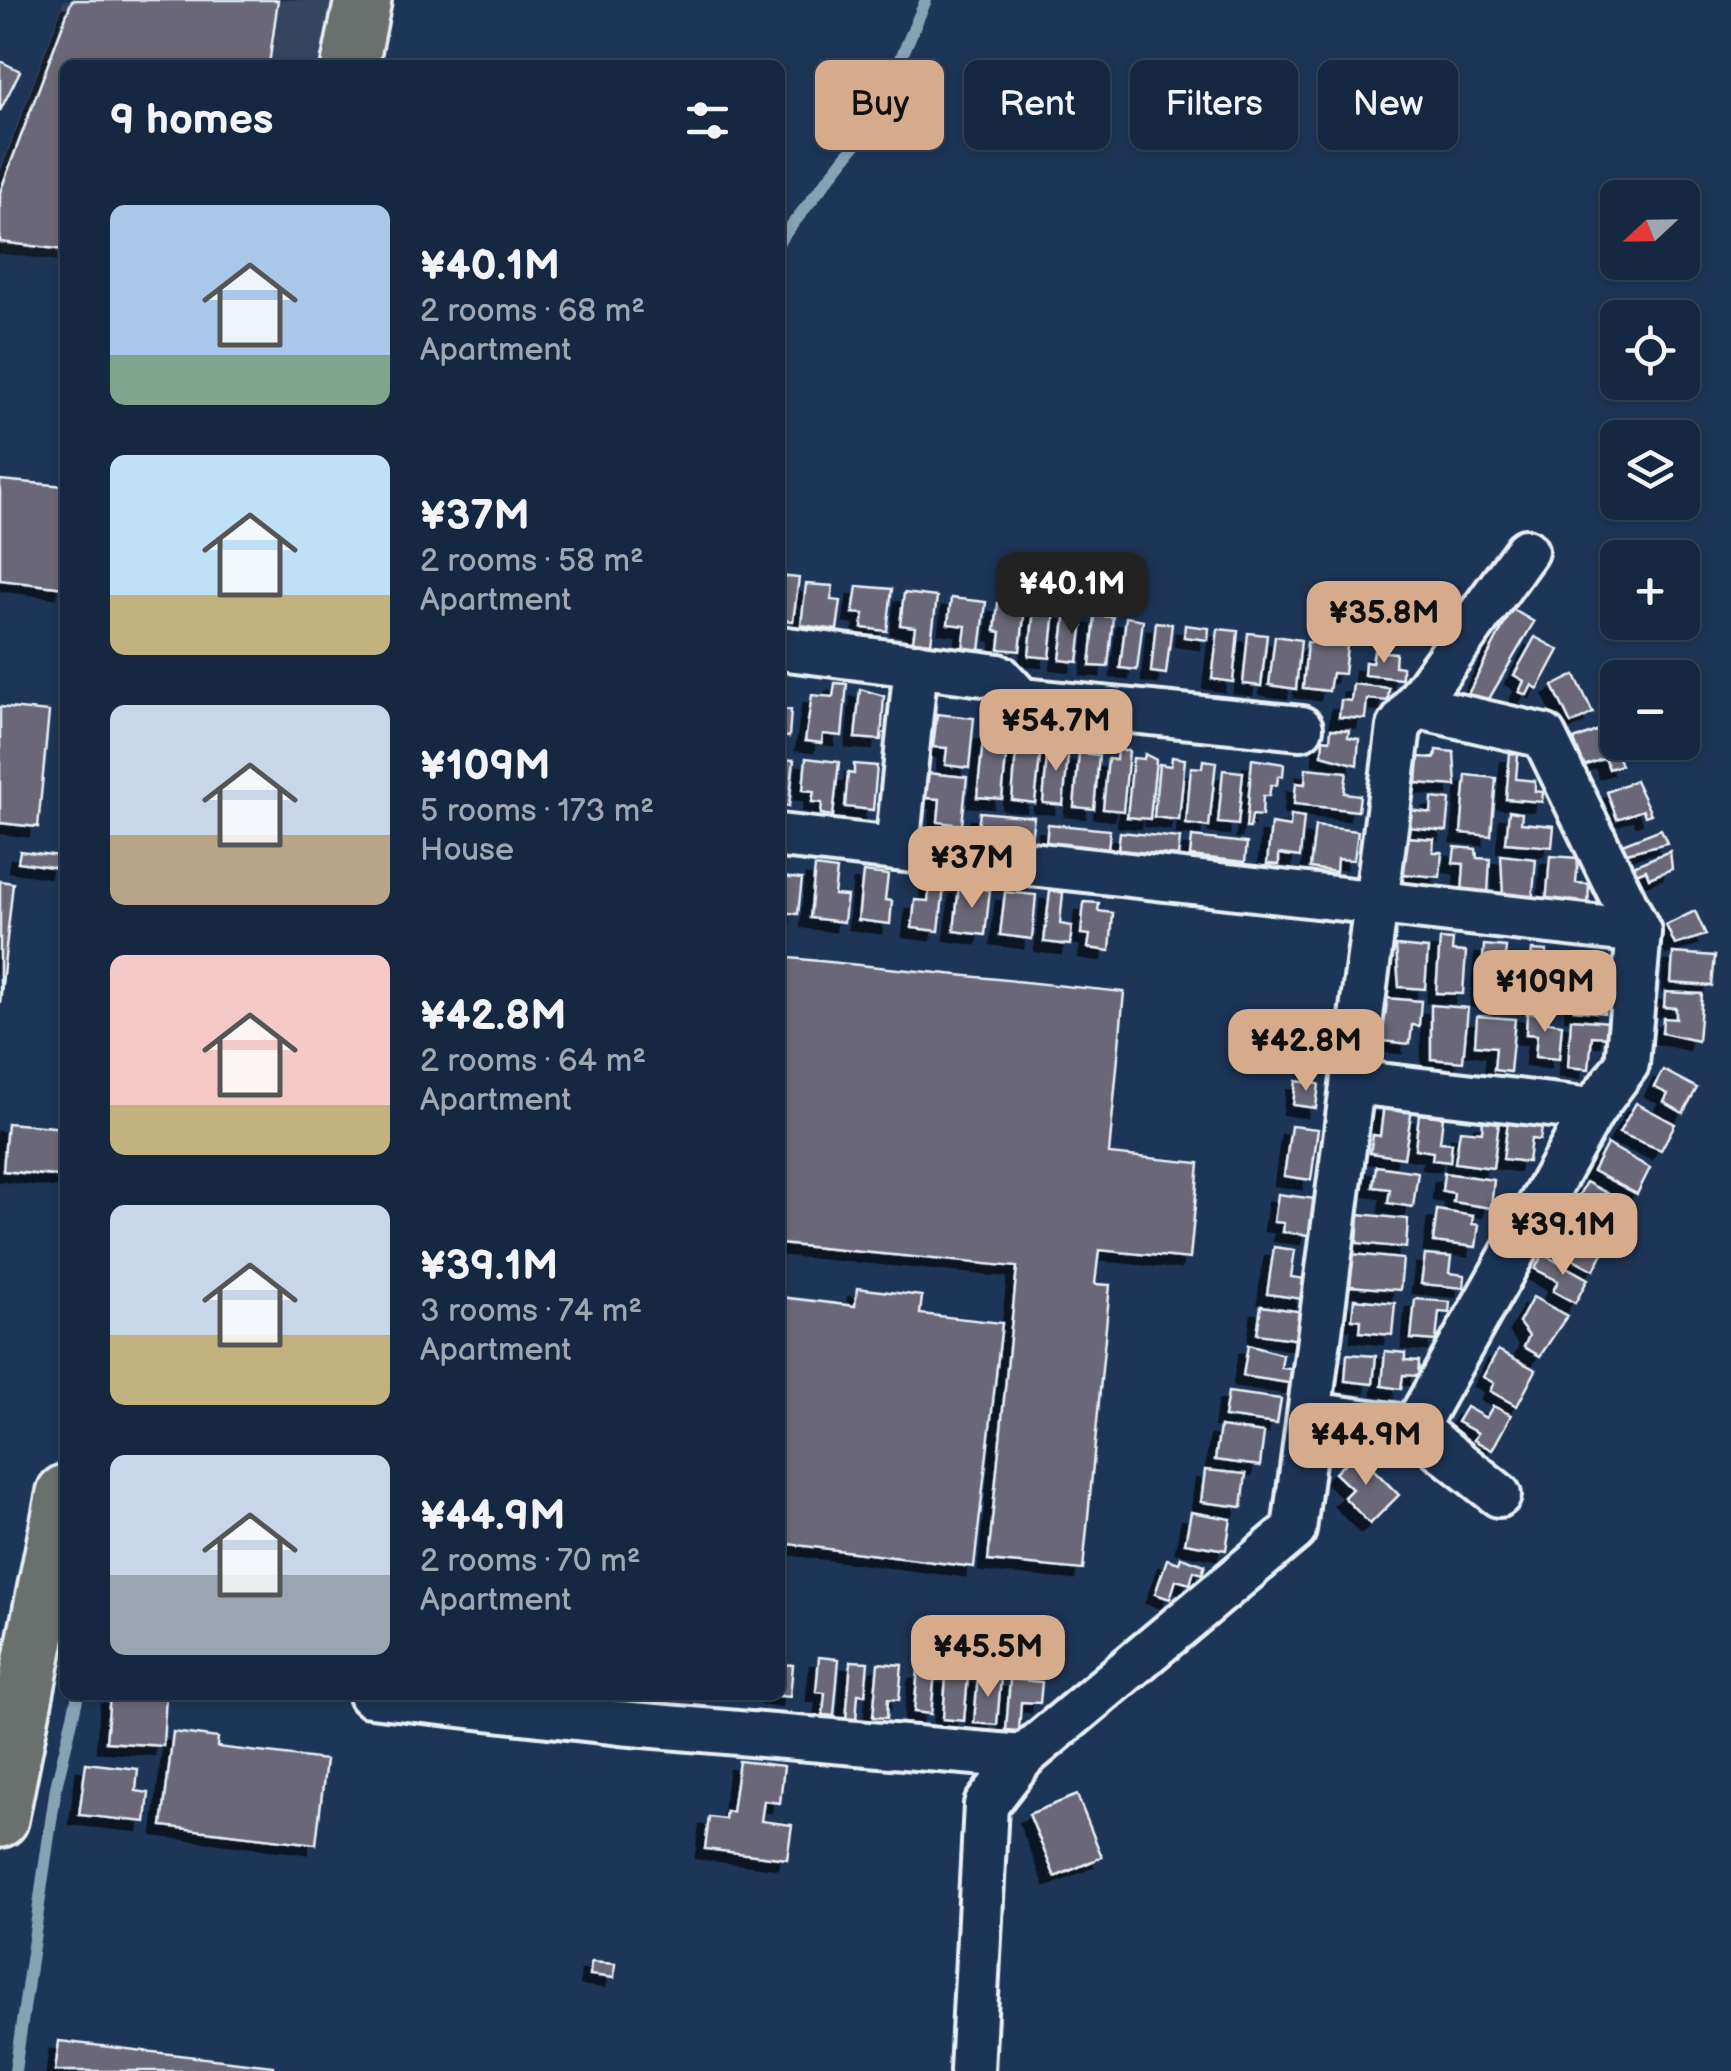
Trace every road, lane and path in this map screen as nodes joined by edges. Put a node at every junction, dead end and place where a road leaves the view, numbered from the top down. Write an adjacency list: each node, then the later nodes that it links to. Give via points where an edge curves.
1 (363, 0): 2 (main road)
2 (351, 60)
3 (1526, 551): 6 (street)
4 (785, 649): 5 (street)
5 (916, 665): 7 (street, via 998,676 1021,700); 9 (street)
6 (1414, 706): 10 (street, via 1400,726); 11 (street, via 1544,736)
7 (1301, 728)
8 (785, 837): 9 (street)
9 (897, 849): 10 (street)
10 (1376, 903): 11 (street); 12 (street)
11 (1638, 932): 13 (street, via 1627,1064)
12 (1353, 1082): 13 (street); 14 (street)
13 (1594, 1110): 15 (street)
14 (1310, 1414): 15 (street); 20 (street, via 1294,1530)
15 (1415, 1428): 16 (street)
16 (1498, 1496)
17 (60, 1544): 18 (main road)
18 (56, 1584): 21 (main road)
19 (415, 1700): 20 (street)
20 (1023, 1758): 22 (street, via 986,1805)
21 (0, 1819)
22 (972, 2071)

